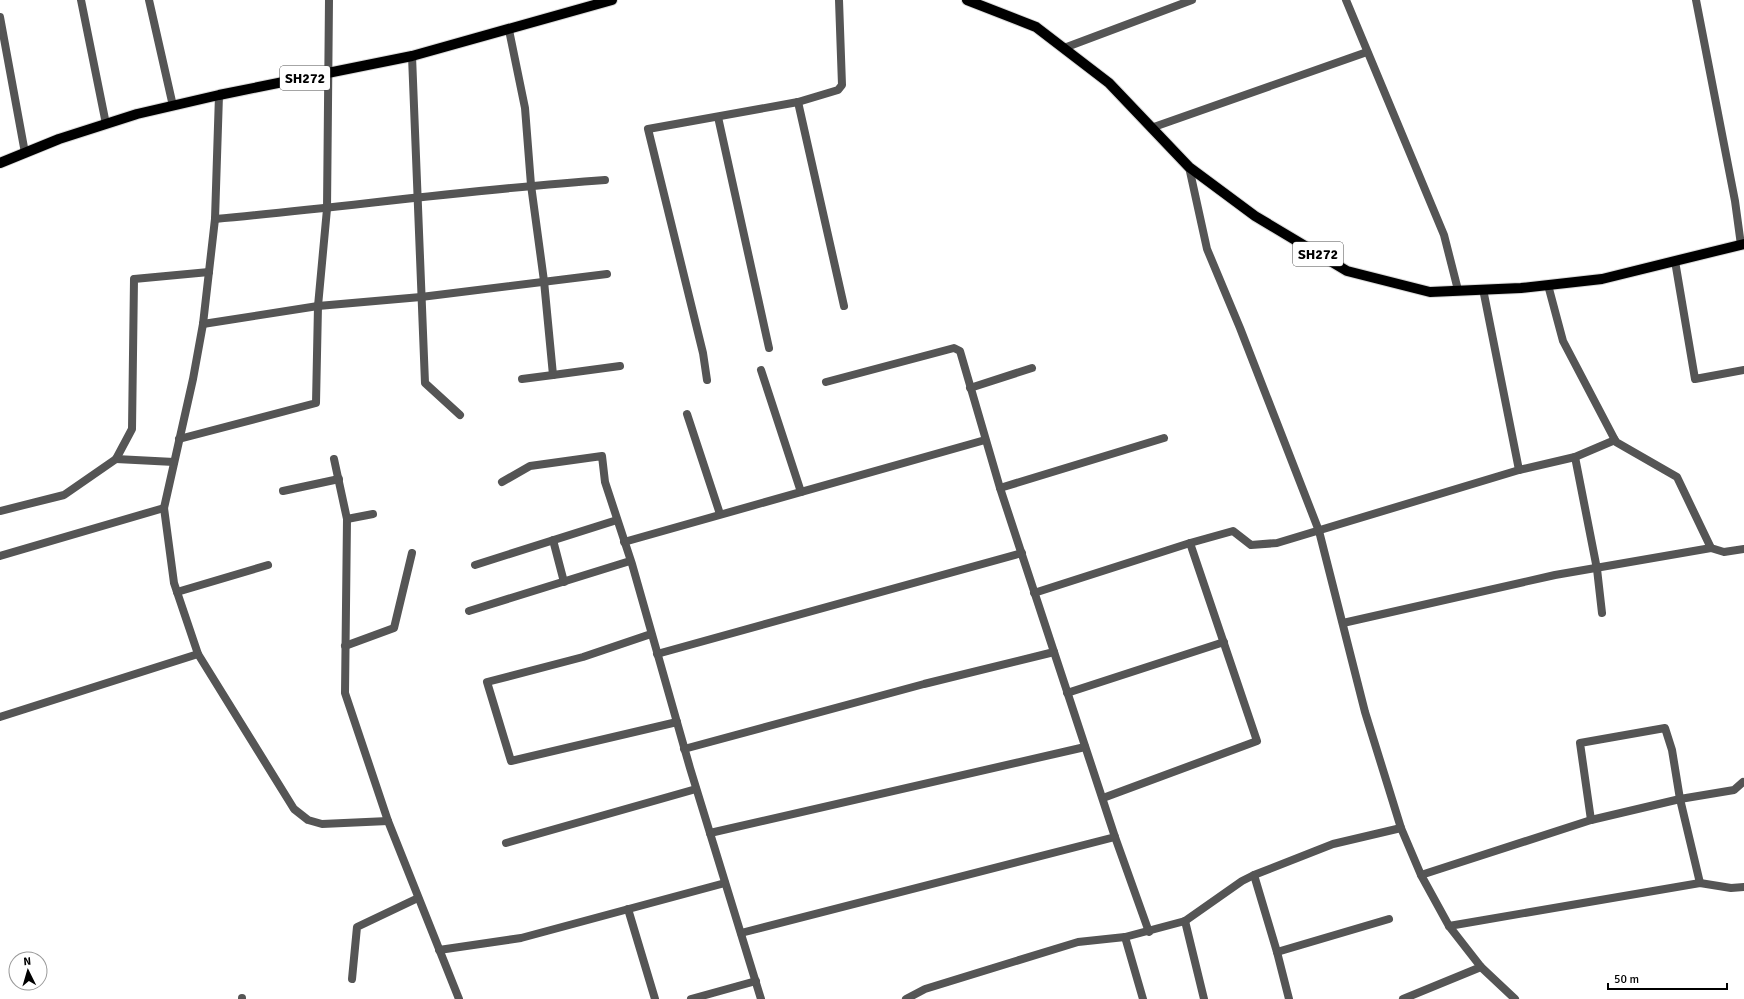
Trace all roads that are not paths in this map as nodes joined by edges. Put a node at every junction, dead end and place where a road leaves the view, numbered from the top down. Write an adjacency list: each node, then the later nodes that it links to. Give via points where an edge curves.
1 (81, 0): 20 (street)
2 (149, 0): 18 (street)
3 (330, 0): 15 (street)
4 (612, 0): 11 (main road, SH272)
5 (839, 0): 17 (street, via 842,85 838,90)
6 (967, 0): 12 (main road, SH272, via 1036,27)
7 (1192, 0): 12 (street)
8 (1346, 0): 13 (street)
9 (1696, 0): 30 (street)
10 (0, 17): 22 (street)
11 (509, 30): 14 (main road, SH272); 26 (street, via 525,108)
12 (1064, 48): 21 (main road, SH272, via 1110,83)
13 (1368, 52): 21 (street); 37 (street, via 1444,235)
14 (412, 56): 15 (main road, SH272); 27 (street)
15 (329, 73): 16 (main road, SH272); 28 (street)
16 (219, 95): 18 (main road, SH272); 29 (street)
17 (798, 102): 19 (street); 40 (street)
18 (173, 106): 20 (main road, SH272)
19 (718, 116): 42 (street); 49 (street, via 648,129 703,353)
20 (106, 124): 22 (main road, SH272)
21 (1150, 128): 24 (main road, SH272)
22 (25, 153): 23 (main road, SH272)
23 (0, 163)
24 (1189, 167): 37 (main road, SH272, via 1255,216 1347,271 1430,292); 74 (street, via 1207,249)
25 (605, 180): 26 (street)
26 (531, 185): 27 (street); 34 (street)
27 (419, 197): 28 (street); 38 (street)
28 (327, 209): 29 (street); 39 (street)
29 (215, 219): 32 (street)
30 (1743, 244): 31 (main road, SH272)
31 (1676, 261): 35 (main road, SH272, via 1602,280); 46 (street, via 1695,379)
32 (209, 272): 41 (street); 59 (street, via 134,279 132,429)
33 (607, 274): 34 (street)
34 (544, 281): 38 (street); 47 (street)
35 (1548, 285): 36 (main road, SH272); 57 (street, via 1563,341)
36 (1483, 289): 37 (main road, SH272); 62 (street)
37 (1458, 290)
38 (421, 297): 39 (street); 53 (street, via 425,383)
39 (318, 306): 41 (street); 55 (street, via 316,403)
40 (844, 306)
41 (203, 324): 55 (street)
42 (769, 348)
43 (620, 366): 47 (street)
44 (1032, 368): 51 (street)
45 (761, 370): 67 (street)
46 (1744, 370)
47 (553, 375): 48 (street)
48 (522, 379)
49 (707, 380)
50 (826, 382): 51 (street, via 954,348 960,351)
51 (970, 388): 56 (street)
52 (687, 414): 71 (street)
53 (460, 415)
54 (1164, 438): 65 (street)
55 (179, 440): 61 (street)
56 (985, 440): 65 (street); 67 (street)
57 (1615, 440): 58 (street); 78 (street, via 1648,462 1677,476)
58 (1575, 457): 62 (street); 86 (street)
59 (116, 459): 61 (street); 69 (street, via 64,495)
60 (334, 459): 63 (street)
61 (174, 462): 68 (street)
62 (1518, 470): 74 (street)
63 (339, 479): 66 (street); 72 (street)
64 (502, 482): 73 (street, via 530,466 602,456 605,482)
65 (1000, 488): 81 (street)
66 (283, 491)
67 (801, 492): 71 (street)
68 (164, 508): 82 (street); 88 (street)
69 (0, 511)
70 (373, 514): 72 (street)
71 (720, 514): 76 (street)
72 (347, 519): 95 (street)
73 (617, 520): 75 (street); 76 (street)
74 (1319, 531): 77 (street, via 1277,543 1251,545 1233,531); 92 (street)
75 (553, 540): 85 (street); 87 (street)
76 (624, 542): 83 (street)
77 (1190, 543): 89 (street); 94 (street)
78 (1711, 548): 79 (street, via 1724,552); 86 (street)
79 (1744, 549)
80 (412, 553): 95 (street, via 394,628)
81 (1022, 553): 89 (street); 98 (street)
82 (0, 556)
83 (630, 561): 87 (street); 93 (street)
84 (268, 565): 88 (street)
85 (475, 565)
86 (1597, 569): 91 (street); 92 (street, via 1554,575)
87 (564, 582): 90 (street)
88 (177, 592): 97 (street)
89 (1034, 592): 96 (street)
90 (469, 611)
91 (1602, 613)
92 (1343, 624): 110 (street, via 1365,712)
93 (651, 634): 98 (street); 101 (street, via 583,657 487,682 512,761)
94 (1224, 642): 99 (street); 106 (street, via 1258,741)
95 (345, 646): 109 (street, via 345,693)
96 (1054, 652): 99 (street); 103 (street, via 924,684)
97 (198, 654): 100 (street); 109 (street, via 294,809 308,820 322,824)
98 (657, 654): 101 (street)
99 (1067, 693): 102 (street)
100 (0, 718)
101 (677, 722): 103 (street)
102 (1085, 747): 106 (street); 111 (street)
103 (684, 749): 105 (street)
104 (1743, 782): 107 (street, via 1734,790)
105 (696, 790): 111 (street); 113 (street)
106 (1103, 798): 112 (street)
107 (1680, 799): 108 (street); 108 (street, via 1672,750 1665,728 1580,743); 117 (street)
108 (1591, 820): 115 (street)
109 (388, 822): 119 (street)
110 (1401, 828): 114 (street, via 1333,844); 115 (street)
111 (710, 833): 116 (street)
112 (1115, 837): 124 (street); 125 (street)
113 (506, 844)
114 (1254, 875): 122 (street); 128 (street)
115 (1421, 875): 123 (street)
116 (725, 883): 120 (street); 125 (street)
117 (1700, 883): 118 (street, via 1731,888); 123 (street)
118 (1744, 886)
119 (418, 898): 127 (street); 130 (street, via 357,927)
120 (628, 909): 127 (street, via 522,938); 133 (street)
121 (1389, 919): 128 (street)
122 (1185, 921): 124 (street); 138 (street)
123 (1449, 926): 129 (street)
124 (1149, 932): 126 (street)
125 (741, 933): 131 (street)
126 (1125, 938): 136 (street, via 1078,942 925,989); 137 (street)
127 (439, 950): 132 (street)
128 (1278, 952): 139 (street)
129 (1481, 967): 140 (street); 141 (street)
130 (352, 979)
131 (756, 981): 134 (street); 135 (street)
132 (458, 999)
133 (655, 999)
134 (691, 999)
135 (762, 999)
136 (906, 999)
137 (1143, 999)
138 (1204, 999)
139 (1289, 999)
140 (1403, 999)
141 (1515, 999)

